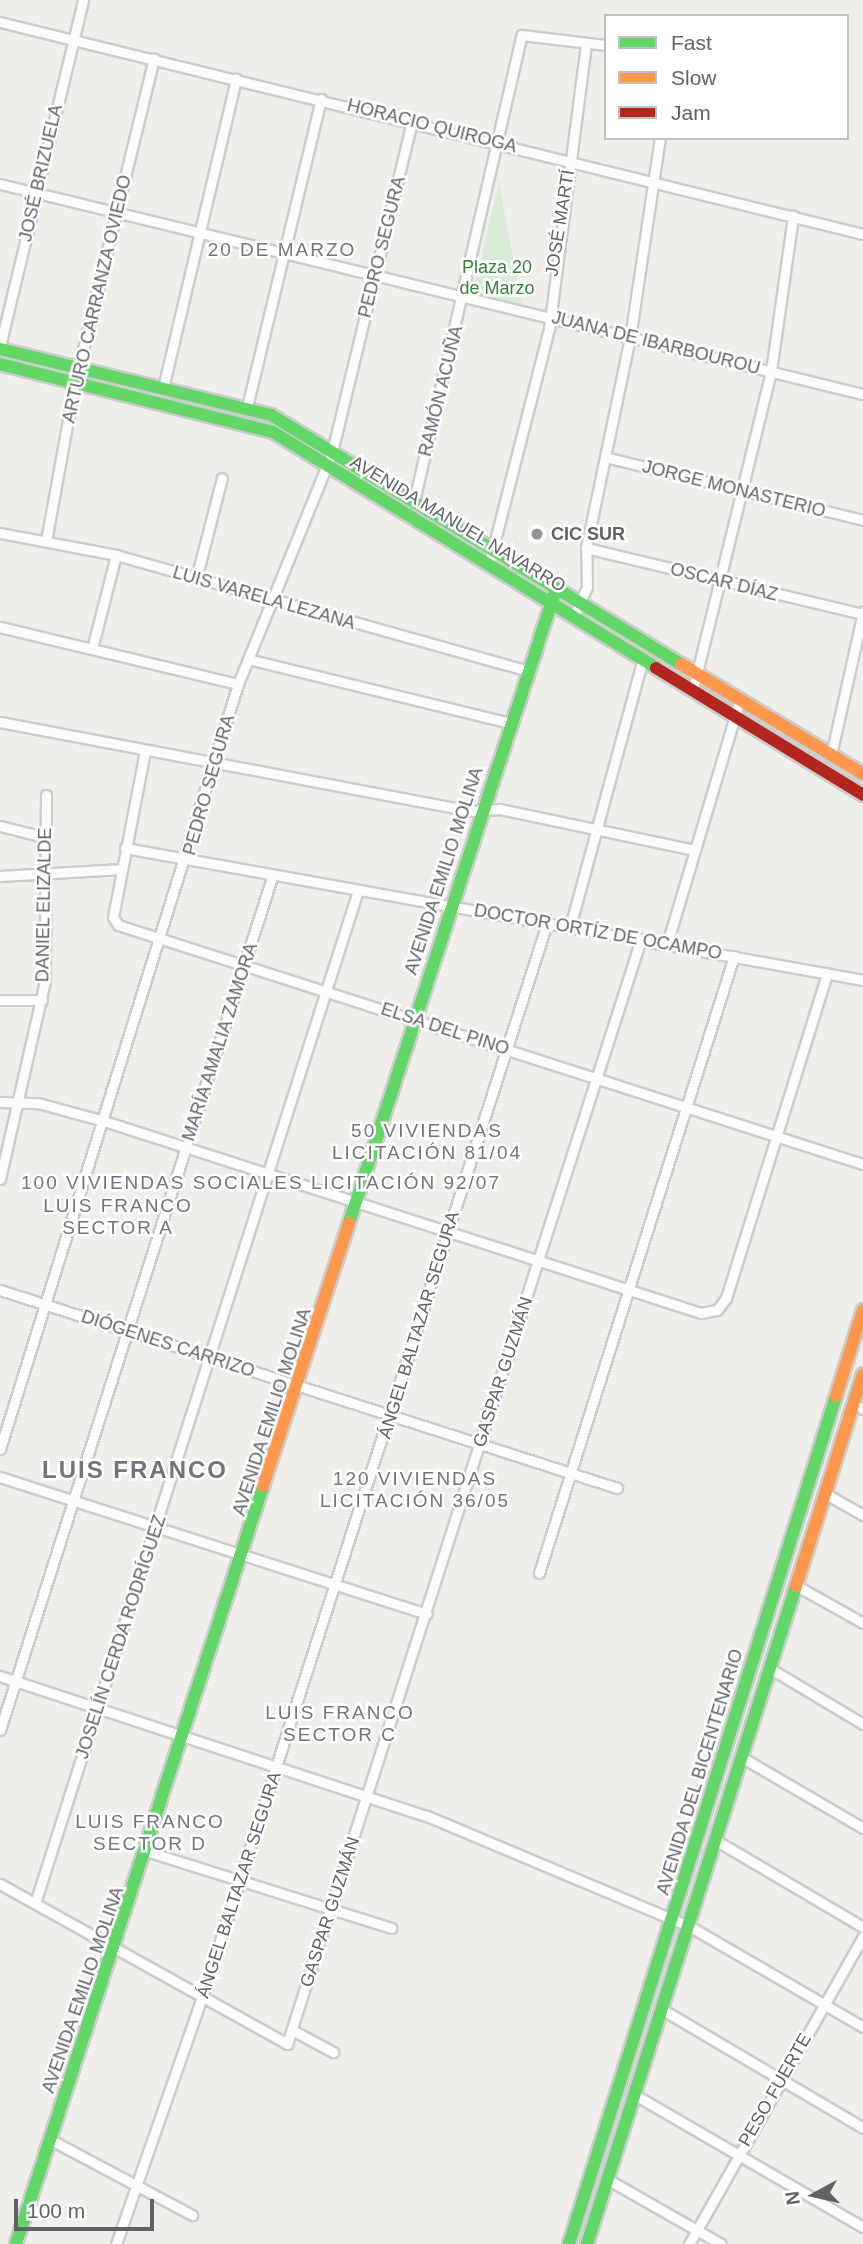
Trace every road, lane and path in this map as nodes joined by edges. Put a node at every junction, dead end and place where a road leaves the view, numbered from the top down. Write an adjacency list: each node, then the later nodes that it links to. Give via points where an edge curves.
1 (83, 0): 3 (street, JOSÉ BRIZUELA)
2 (0, 22): 3 (street, HORACIO QUIROGA)
3 (73, 39): 6 (street, HORACIO QUIROGA); 15 (street, JOSÉ BRIZUELA)
4 (586, 43): 5 (street); 11 (street, RAMÓN ACUÑA, via 522,35); 12 (street, JOSÉ MARTÍ)
5 (604, 45)
6 (155, 59): 7 (street, HORACIO QUIROGA); 16 (street, ARTURO CARRANZA OVIEDO)
7 (236, 79): 8 (street, HORACIO QUIROGA); 18 (street)
8 (321, 99): 9 (street, HORACIO QUIROGA); 20 (street)
9 (412, 121): 11 (street, HORACIO QUIROGA); 21 (street, PEDRO SEGURA)
10 (660, 140): 13 (street)
11 (501, 143): 12 (street, HORACIO QUIROGA); 22 (street, RAMÓN ACUÑA)
12 (570, 161): 13 (street, HORACIO QUIROGA); 23 (street, JOSÉ MARTÍ)
13 (654, 182): 17 (street, HORACIO QUIROGA); 24 (street)
14 (0, 184): 15 (street, JUANA DE IBARBOUROU)
15 (37, 194): 16 (street, JUANA DE IBARBOUROU); 25 (street, JOSÉ BRIZUELA)
16 (118, 213): 18 (street, JUANA DE IBARBOUROU); 27 (street, ARTURO CARRANZA OVIEDO)
17 (793, 216): 19 (street, HORACIO QUIROGA); 28 (street)
18 (199, 233): 20 (street, JUANA DE IBARBOUROU); 30 (street)
19 (863, 234)
20 (284, 253): 21 (street, JUANA DE IBARBOUROU); 32 (street)
21 (374, 275): 22 (street, JUANA DE IBARBOUROU); 33 (street, PEDRO SEGURA)
22 (464, 296): 23 (street, JUANA DE IBARBOUROU); 38 (street, RAMÓN ACUÑA)
23 (549, 316): 24 (street, JUANA DE IBARBOUROU); 43 (street, JOSÉ MARTÍ)
24 (630, 338): 28 (street, JUANA DE IBARBOUROU); 34 (street)
25 (0, 348): 27 (main road, AVENIDA MANUEL NAVARRO)
26 (0, 364): 29 (main road, AVENIDA MANUEL NAVARRO)
27 (80, 368): 29 (street, ARTURO CARRANZA OVIEDO); 30 (main road, AVENIDA MANUEL NAVARRO)
28 (771, 372): 31 (street, JUANA DE IBARBOUROU); 37 (street)
29 (75, 382): 35 (main road, AVENIDA MANUEL NAVARRO, via 257,426); 41 (street, ARTURO CARRANZA OVIEDO)
30 (163, 388): 32 (main road, AVENIDA MANUEL NAVARRO)
31 (863, 394)
32 (247, 407): 33 (main road, AVENIDA MANUEL NAVARRO)
33 (332, 452): 35 (street, PEDRO SEGURA); 38 (main road, AVENIDA MANUEL NAVARRO)
34 (605, 457): 37 (street, JORGE MONASTERIO); 42 (street)
35 (327, 465): 45 (main road, AVENIDA MANUEL NAVARRO); 50 (street, PEDRO SEGURA)
36 (222, 478): 46 (street)
37 (743, 492): 39 (street, JORGE MONASTERIO); 47 (street)
38 (414, 501): 43 (main road, AVENIDA MANUEL NAVARRO)
39 (863, 520)
40 (0, 533): 41 (street, LUIS VARELA LEZANA)
41 (46, 541): 44 (street, LUIS VARELA LEZANA)
42 (586, 548): 47 (street, OSCAR DÍAZ); 51 (street)
43 (495, 551): 45 (street, JOSÉ MARTÍ); 48 (main road, AVENIDA MANUEL NAVARRO)
44 (116, 555): 46 (street, LUIS VARELA LEZANA); 55 (street)
45 (489, 564): 49 (main road, AVENIDA MANUEL NAVARRO)
46 (196, 579): 50 (street, LUIS VARELA LEZANA)
47 (723, 582): 52 (street, OSCAR DÍAZ); 59 (street)
48 (556, 589): 49 (main road, AVENIDA EMILIO MOLINA); 51 (main road, AVENIDA MANUEL NAVARRO)
49 (549, 601): 53 (main road, AVENIDA MANUEL NAVARRO); 58 (main road, AVENIDA EMILIO MOLINA)
50 (275, 603): 56 (street, PEDRO SEGURA); 58 (street, LUIS VARELA LEZANA)
51 (582, 604): 53 (street); 59 (main road, AVENIDA MANUEL NAVARRO)
52 (863, 613): 67 (street)
53 (574, 616): 57 (main road, AVENIDA MANUEL NAVARRO)
54 (0, 627): 55 (street)
55 (92, 649): 60 (street)
56 (248, 659): 60 (street, PEDRO SEGURA); 65 (street)
57 (643, 659): 61 (main road, AVENIDA MANUEL NAVARRO); 74 (street)
58 (526, 670): 65 (main road, AVENIDA EMILIO MOLINA)
59 (701, 675): 61 (street); 62 (main road, AVENIDA MANUEL NAVARRO)
60 (238, 684): 68 (street, PEDRO SEGURA)
61 (693, 689): 63 (main road, AVENIDA MANUEL NAVARRO)
62 (740, 699): 63 (street); 67 (main road, AVENIDA MANUEL NAVARRO)
63 (735, 714): 71 (main road, AVENIDA MANUEL NAVARRO); 77 (street)
64 (0, 722): 66 (street)
65 (510, 723): 72 (main road, AVENIDA EMILIO MOLINA)
66 (145, 751): 68 (street); 76 (street)
67 (831, 755): 69 (main road, AVENIDA MANUEL NAVARRO)
68 (217, 764): 72 (street); 78 (street, PEDRO SEGURA)
69 (863, 774)
70 (46, 794): 75 (street, DANIEL ELIZALDE)
71 (863, 795)
72 (483, 810): 74 (street); 84 (main road, AVENIDA EMILIO MOLINA)
73 (0, 827): 75 (street)
74 (593, 828): 77 (street); 86 (street)
75 (44, 837): 80 (street, DANIEL ELIZALDE)
76 (125, 848): 78 (street, DOCTOR ORTÍZ DE OCAMPO); 79 (street)
77 (694, 850): 89 (street)
78 (188, 859): 81 (street, DOCTOR ORTÍZ DE OCAMPO); 87 (street, PEDRO SEGURA)
79 (121, 869): 80 (street); 87 (street, ELSA DEL PINO, via 114,922)
80 (44, 873): 82 (street); 96 (street, DANIEL ELIZALDE)
81 (273, 874): 83 (street, DOCTOR ORTÍZ DE OCAMPO); 91 (street, MARÍA AMALIA ZAMORA)
82 (0, 876)
83 (358, 890): 84 (street, DOCTOR ORTÍZ DE OCAMPO); 94 (street, JOSELÍN CERDA RODRÍGUEZ)
84 (451, 907): 85 (street, DOCTOR ORTÍZ DE OCAMPO); 97 (main road, AVENIDA EMILIO MOLINA)
85 (547, 923): 86 (street, DOCTOR ORTÍZ DE OCAMPO); 98 (street, ÁNGEL BALTAZAR SEGURA)
86 (570, 928): 88 (street, DOCTOR ORTÍZ DE OCAMPO)
87 (163, 938): 91 (street, ELSA DEL PINO); 103 (street, PEDRO SEGURA)
88 (641, 939): 89 (street, DOCTOR ORTÍZ DE OCAMPO); 99 (street, GASPAR GUZMÁN)
89 (667, 944): 90 (street, DOCTOR ORTÍZ DE OCAMPO)
90 (734, 956): 92 (street, DOCTOR ORTÍZ DE OCAMPO); 102 (street)
91 (245, 965): 94 (street, ELSA DEL PINO); 105 (street, MARÍA AMALIA ZAMORA)
92 (827, 973): 93 (street, DOCTOR ORTÍZ DE OCAMPO); 104 (street)
93 (863, 980)
94 (327, 991): 97 (street, ELSA DEL PINO); 107 (street, JOSELÍN CERDA RODRÍGUEZ)
95 (0, 1000): 96 (street)
96 (42, 1000): 101 (street, DANIEL ELIZALDE)
97 (415, 1019): 98 (street, ELSA DEL PINO); 109 (main road, AVENIDA EMILIO MOLINA)
98 (507, 1048): 99 (street, ELSA DEL PINO); 110 (street, ÁNGEL BALTAZAR SEGURA)
99 (598, 1078): 102 (street, ELSA DEL PINO); 111 (street, GASPAR GUZMÁN)
100 (0, 1102): 101 (street)
101 (21, 1102): 103 (street); 108 (street, DANIEL ELIZALDE)
102 (687, 1107): 104 (street, ELSA DEL PINO); 113 (street)
103 (104, 1121): 105 (street); 114 (street, PEDRO SEGURA)
104 (777, 1135): 106 (street, ELSA DEL PINO); 113 (street, via 717,1310 701,1313)
105 (186, 1148): 107 (street); 116 (street, MARÍA AMALIA ZAMORA)
106 (863, 1164)
107 (270, 1174): 109 (street); 117 (street, JOSELÍN CERDA RODRÍGUEZ)
108 (0, 1179)
109 (357, 1203): 110 (street); 119 (main road, AVENIDA EMILIO MOLINA)
110 (448, 1232): 111 (street); 121 (street, ÁNGEL BALTAZAR SEGURA)
111 (539, 1261): 113 (street); 122 (street, GASPAR GUZMÁN)
112 (0, 1290): 114 (street, DIÓGENES CARRIZO)
113 (629, 1290): 124 (street)
114 (46, 1305): 116 (street, DIÓGENES CARRIZO); 123 (street, PEDRO SEGURA)
115 (863, 1310): 154 (main road, AVENIDA DEL BICENTENARIO)
116 (127, 1331): 117 (street, DIÓGENES CARRIZO); 128 (street, MARÍA AMALIA ZAMORA)
117 (211, 1358): 119 (street, DIÓGENES CARRIZO); 130 (street, JOSELÍN CERDA RODRÍGUEZ)
118 (863, 1374): 120 (main road, AVENIDA DEL BICENTENARIO)
119 (298, 1386): 121 (street, DIÓGENES CARRIZO); 131 (main road, AVENIDA EMILIO MOLINA)
120 (858, 1406): 127 (main road, AVENIDA DEL BICENTENARIO)
121 (390, 1415): 122 (street, DIÓGENES CARRIZO); 133 (street, ÁNGEL BALTAZAR SEGURA)
122 (480, 1444): 124 (street, DIÓGENES CARRIZO); 135 (street, GASPAR GUZMÁN)
123 (0, 1449)
124 (572, 1473): 126 (street, DIÓGENES CARRIZO); 132 (street)
125 (0, 1477): 128 (street)
126 (617, 1488)
127 (826, 1494): 129 (street); 134 (main road, AVENIDA DEL BICENTENARIO)
128 (76, 1501): 130 (street); 139 (street, MARÍA AMALIA ZAMORA)
129 (863, 1515)
130 (155, 1526): 131 (street); 140 (street, JOSELÍN CERDA RODRÍGUEZ)
131 (245, 1554): 133 (street); 143 (main road, AVENIDA EMILIO MOLINA)
132 (539, 1573)
133 (336, 1584): 135 (street); 145 (street, ÁNGEL BALTAZAR SEGURA)
134 (797, 1586): 136 (street); 137 (main road, AVENIDA DEL BICENTENARIO)
135 (427, 1614): 146 (street, GASPAR GUZMÁN)
136 (863, 1623)
137 (771, 1669): 141 (street); 144 (main road, AVENIDA DEL BICENTENARIO)
138 (0, 1676): 139 (street)
139 (16, 1681): 140 (street); 142 (street, MARÍA AMALIA ZAMORA)
140 (99, 1708): 143 (street); 152 (street, JOSELÍN CERDA RODRÍGUEZ)
141 (863, 1724)
142 (0, 1730)
143 (186, 1736): 145 (street); 149 (main road, AVENIDA EMILIO MOLINA)
144 (743, 1758): 147 (street); 148 (main road, AVENIDA DEL BICENTENARIO)
145 (278, 1766): 146 (street); 150 (street, ÁNGEL BALTAZAR SEGURA)
146 (368, 1796): 153 (street, GASPAR GUZMÁN); 154 (street)
147 (863, 1828)
148 (716, 1841): 155 (main road, AVENIDA DEL BICENTENARIO); 156 (street)
149 (149, 1852): 150 (street); 159 (main road, AVENIDA EMILIO MOLINA)
150 (240, 1880): 153 (street); 160 (street, ÁNGEL BALTAZAR SEGURA)
151 (0, 1884): 152 (street)
152 (35, 1903): 159 (street)
153 (331, 1909): 157 (street); 164 (street, GASPAR GUZMÁN)
154 (674, 1920): 155 (street); 178 (main road, AVENIDA DEL BICENTENARIO)
155 (688, 1926): 161 (street); 162 (main road, AVENIDA DEL BICENTENARIO)
156 (863, 1927)
157 (391, 1928)
158 (863, 1936): 161 (street, PESO FUERTE)
159 (117, 1947): 160 (street); 169 (main road, AVENIDA EMILIO MOLINA)
160 (202, 1997): 164 (street, GASPAR GUZMÁN, via 287,2044); 172 (street, ÁNGEL BALTAZAR SEGURA)
161 (824, 2005): 163 (street); 166 (street, PESO FUERTE)
162 (663, 2010): 166 (street); 167 (main road, AVENIDA DEL BICENTENARIO)
163 (863, 2027)
164 (292, 2030): 165 (street)
165 (332, 2052)
166 (781, 2080): 168 (street); 170 (street, PESO FUERTE)
167 (635, 2095): 170 (street); 171 (main road, AVENIDA DEL BICENTENARIO)
168 (863, 2128)
169 (51, 2140): 172 (street); 176 (main road, AVENIDA EMILIO MOLINA)
170 (737, 2155): 174 (street); 175 (street, PESO FUERTE)
171 (607, 2179): 175 (street); 179 (main road, AVENIDA DEL BICENTENARIO)
172 (137, 2186): 173 (street); 177 (street, ÁNGEL BALTAZAR SEGURA)
173 (192, 2215)
174 (863, 2227)
175 (696, 2230): 180 (street, PESO FUERTE); 181 (street)
176 (16, 2244)
177 (116, 2244)
178 (569, 2244)
179 (587, 2244)
180 (689, 2244)
181 (720, 2244)

